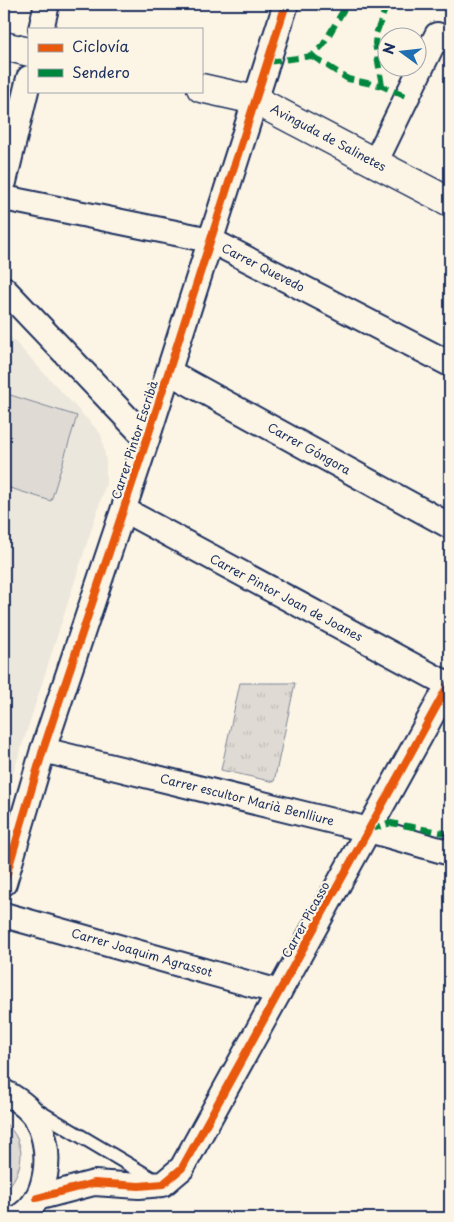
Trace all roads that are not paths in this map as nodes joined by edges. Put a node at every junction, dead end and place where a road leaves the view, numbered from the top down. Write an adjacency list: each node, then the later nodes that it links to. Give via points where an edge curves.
1 (46, 4): 3 (street)
2 (286, 4): 9 (street, Carrer Pintor Escribà)
3 (40, 28)
4 (444, 38): 10 (street)
5 (4, 46): 6 (street)
6 (28, 52)
7 (28, 82): 11 (street)
8 (202, 88): 9 (street, Avinguda de Salinetes)
9 (255, 100): 10 (street, Avinguda de Salinetes); 14 (street, Carrer Pintor Escribà)
10 (375, 163): 13 (street, Avinguda de Salinetes)
11 (4, 182)
12 (4, 198): 14 (street, Carrer Quevedo)
13 (450, 202)
14 (210, 240): 16 (street, Carrer Quevedo); 17 (street, Carrer Pintor Escribà)
15 (4, 288): 18 (street)
16 (450, 364)
17 (169, 372): 18 (street, Carrer Pintor Escribà); 20 (street, Carrer Góngora)
18 (147, 439): 19 (street, Carrer Pintor Escribà)
19 (124, 510): 21 (street, Carrer Pintor Joan de Joanes); 22 (street, Carrer Pintor Escribà)
20 (450, 526)
21 (449, 684): 23 (street, Carrer Picasso)
22 (43, 750): 23 (street, Carrer escultor Marià Benlliure); 25 (street, Carrer Pintor Escribà)
23 (369, 830): 24 (street, Carrer escultor Marià Benlliure); 27 (street, Carrer Picasso)
24 (450, 853)
25 (4, 883)
26 (4, 915): 27 (street, Carrer Joaquim Agrassot)
27 (279, 992): 29 (street, Carrer Picasso, via 182,1168)
28 (12, 1096): 29 (lane); 30 (street, via 38,1121 47,1146 46,1173)
29 (163, 1184): 30 (street, via 94,1183)
30 (37, 1198): 31 (street)
31 (21, 1218)

